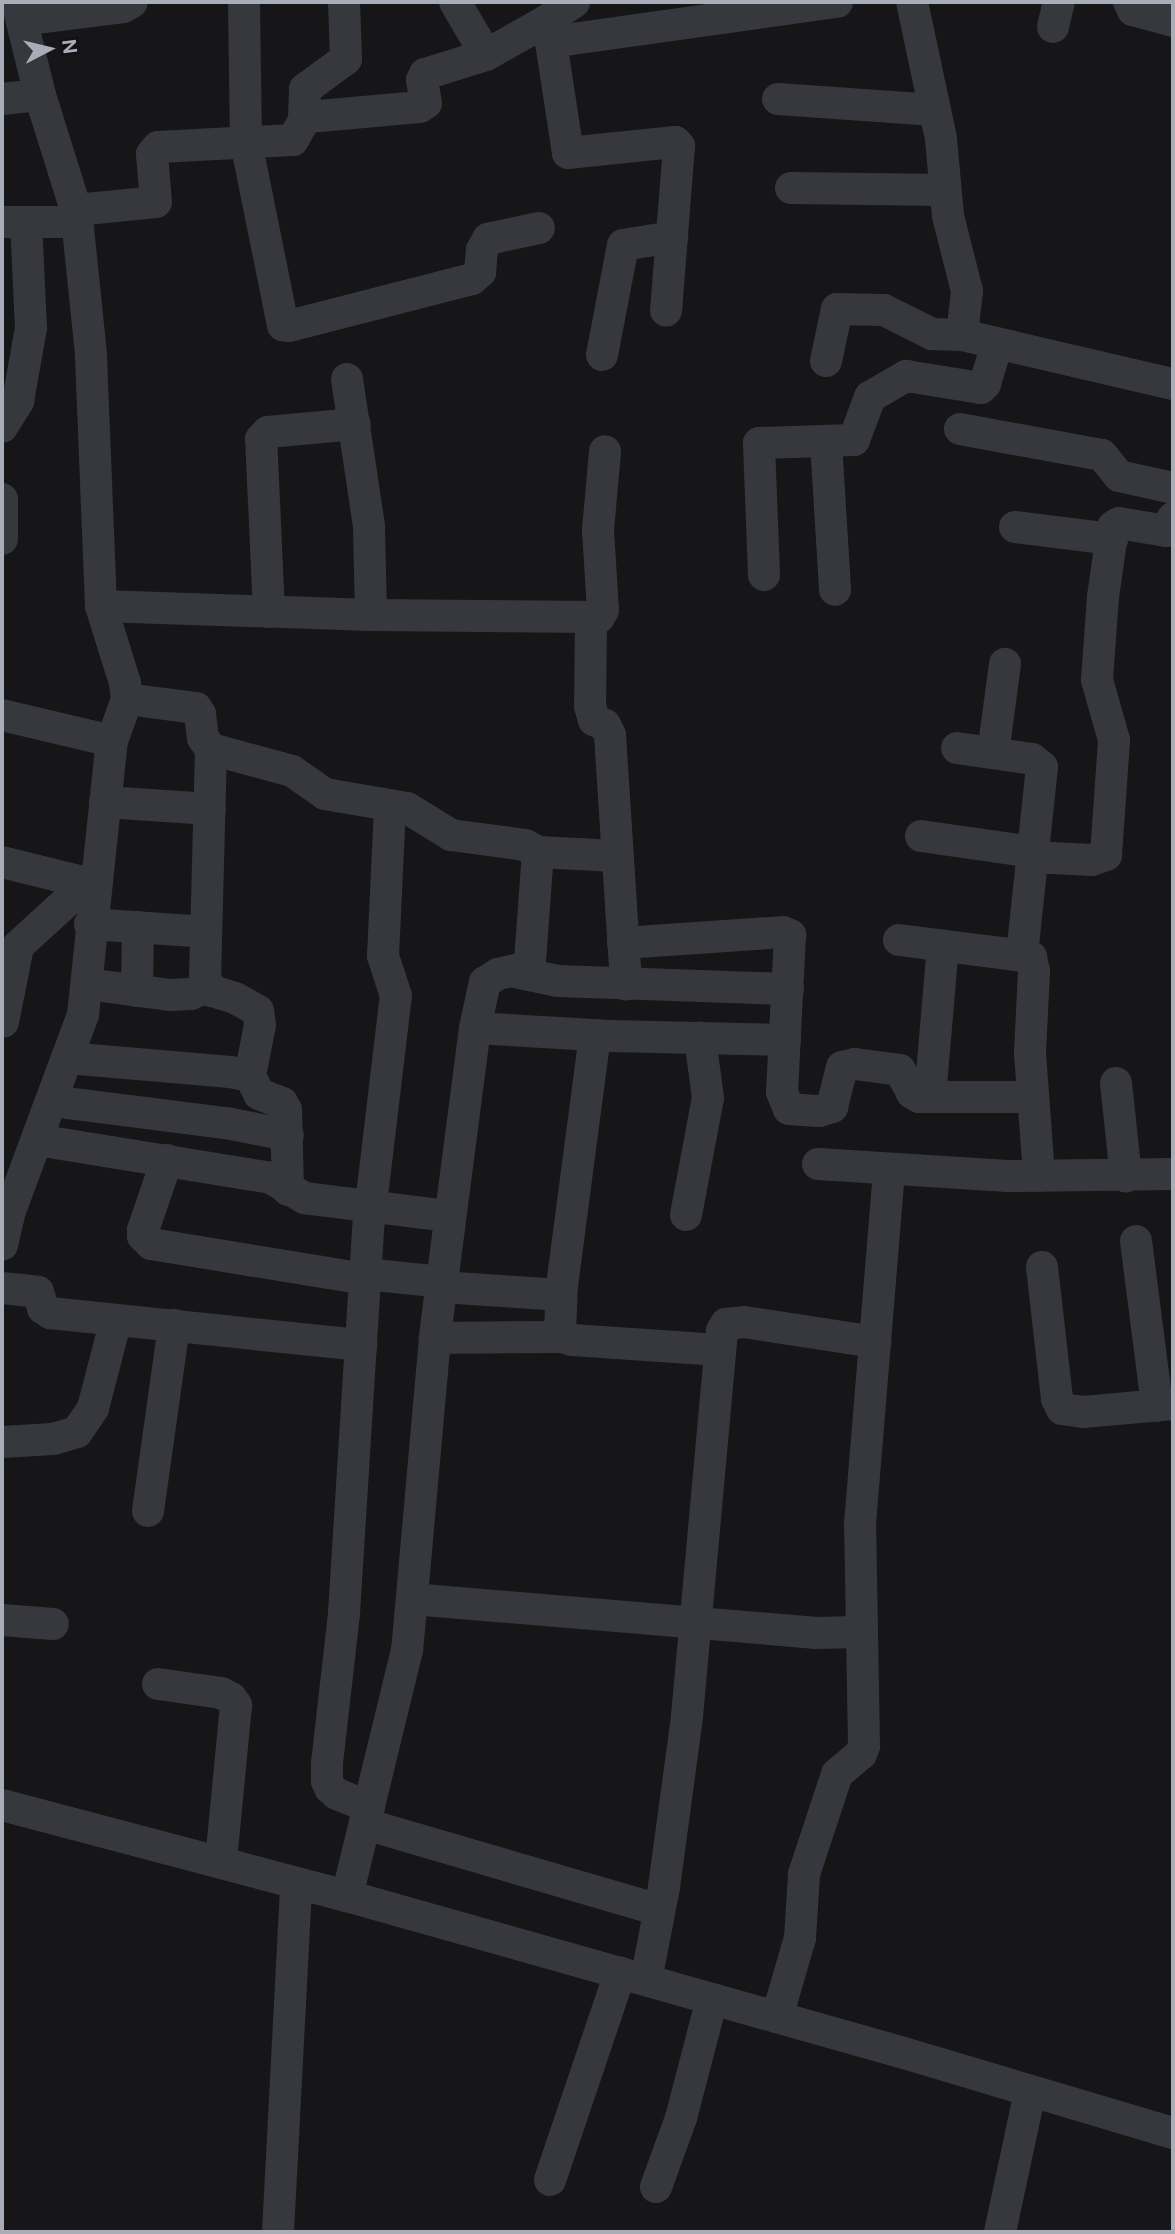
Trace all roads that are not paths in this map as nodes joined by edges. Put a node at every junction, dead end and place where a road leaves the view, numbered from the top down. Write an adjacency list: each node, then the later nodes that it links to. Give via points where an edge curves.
1 (132, 2): 9 (street, via 123,7)
2 (244, 2): 18 (street)
3 (344, 2): 17 (street, via 346,59 305,89)
4 (455, 2): 12 (street)
5 (836, 2): 8 (street)
6 (912, 2): 16 (street)
7 (1129, 2): 11 (street, via 1133,10)
8 (794, 5): 10 (street)
9 (20, 11): 13 (street)
10 (557, 16): 12 (street); 24 (street, via 568,153 678,143)
11 (1173, 20)
12 (486, 55): 17 (street, via 425,74 424,106)
13 (40, 95): 14 (street); 21 (street)
14 (2, 99)
15 (778, 99): 16 (street)
16 (935, 110): 20 (street)
17 (304, 120): 18 (street, via 293,141)
18 (246, 142): 21 (street, via 158,147 152,153 156,202); 23 (street, via 286,326 472,279 480,272 488,239)
19 (791, 188): 20 (street)
20 (945, 190): 26 (street, via 967,291)
21 (76, 216): 22 (street); 45 (street, via 90,354)
22 (14, 223): 33 (street, via 31,328 18,401)
23 (539, 228)
24 (672, 237): 25 (street); 28 (street, via 622,245)
25 (666, 310)
26 (962, 335): 27 (street); 29 (street, via 932,334 884,310 837,309)
27 (997, 344): 31 (street); 35 (street, via 981,388 906,376 870,397 854,440)
28 (601, 355)
29 (826, 361)
30 (347, 379): 32 (street)
31 (1173, 384)
32 (355, 424): 46 (street, via 268,432 261,439); 47 (street, via 369,527)
33 (2, 427)
34 (960, 429): 37 (street, via 1102,455 1119,476)
35 (826, 442): 43 (street, via 759,443); 44 (street)
36 (605, 451): 48 (street, via 597,545 603,610 599,617)
37 (1173, 488)
38 (2, 499): 42 (street)
39 (1173, 518): 41 (street, via 1166,531 1115,524)
40 (1015, 527): 41 (street)
41 (1112, 539): 61 (street, via 1097,680 1114,740 1109,847 1106,855 1092,860)
42 (2, 540)
43 (764, 575)
44 (835, 590)
45 (101, 606): 46 (street); 50 (street)
46 (269, 612): 47 (street)
47 (371, 615): 48 (street)
48 (591, 617): 62 (street, via 590,706 594,720 609,729)
49 (1005, 664): 55 (street)
50 (127, 699): 52 (street); 54 (street, via 196,708 203,738)
51 (2, 715): 52 (street)
52 (112, 741): 56 (street)
53 (957, 748): 55 (street)
54 (211, 749): 57 (street, via 292,771 333,797); 58 (street)
55 (993, 753): 61 (street, via 1032,759 1042,767)
56 (105, 802): 58 (street); 64 (street)
57 (390, 805): 60 (street, via 415,811 463,839 525,845); 98 (street, via 383,956 396,996)
58 (210, 809): 67 (street)
59 (921, 836): 61 (street)
60 (538, 852): 62 (street); 72 (street, via 533,954 530,962)
61 (1033, 854): 71 (street)
62 (616, 856): 69 (street)
63 (2, 862): 64 (street)
64 (91, 884): 65 (street); 78 (street, via 18,946)
65 (90, 924): 66 (street); 73 (street)
66 (138, 927): 67 (street); 77 (street)
67 (206, 933): 75 (street)
68 (899, 940): 70 (street)
69 (623, 943): 74 (street); 76 (street, via 787,933 792,939)
70 (943, 946): 71 (street); 86 (street)
71 (1022, 953): 87 (street, via 1031,957 1034,971)
72 (515, 972): 74 (street, via 558,981); 79 (street, via 485,982)
73 (87, 984): 77 (street); 83 (street, via 83,1015)
74 (626, 984): 76 (street)
75 (207, 987): 77 (street, via 180,995); 84 (street, via 258,1012 260,1025)
76 (788, 989): 82 (street)
77 (137, 991)
78 (3, 1022)
79 (475, 1028): 80 (street); 100 (street)
80 (595, 1035): 81 (street); 107 (street)
81 (700, 1038): 82 (street); 99 (street, via 708,1098)
82 (785, 1040): 86 (street, via 782,1092 789,1109 832,1107 842,1067 855,1064 900,1070 912,1093)
83 (67, 1058): 84 (street); 88 (street)
84 (250, 1076): 89 (street, via 259,1094 286,1110)
85 (1116, 1083): 95 (street)
86 (930, 1097): 87 (street)
87 (1032, 1097): 96 (street)
88 (51, 1101): 89 (street); 90 (street)
89 (288, 1135): 97 (street)
90 (37, 1140): 91 (street); 102 (street)
91 (167, 1160): 97 (street, via 271,1178); 104 (street, via 143,1230 151,1244)
92 (818, 1164): 93 (street)
93 (889, 1169): 96 (street); 112 (street)
94 (1173, 1174): 95 (street)
95 (1126, 1176): 96 (street)
96 (1039, 1177)
97 (288, 1190): 98 (street, via 304,1198)
98 (371, 1207): 100 (street); 104 (street)
99 (686, 1214)
100 (449, 1216): 105 (street)
101 (1136, 1241): 115 (street)
102 (2, 1245)
103 (1042, 1268): 115 (street, via 1057,1399 1062,1409 1083,1412)
104 (365, 1276): 105 (street); 113 (street)
105 (442, 1284): 107 (street); 111 (street)
106 (2, 1288): 108 (street, via 38,1292 43,1308 50,1313)
107 (561, 1295): 110 (street)
108 (116, 1320): 109 (street); 116 (street, via 93,1408 77,1432 53,1439)
109 (174, 1325): 113 (street); 117 (street)
110 (562, 1337): 111 (street); 114 (street)
111 (435, 1338): 118 (street)
112 (875, 1342): 114 (street, via 732,1322 722,1331); 122 (street, via 862,1486)
113 (361, 1345): 125 (street, via 344,1613 327,1781)
114 (720, 1350): 120 (street)
115 (1165, 1405)
116 (2, 1442)
117 (148, 1511)
118 (412, 1599): 120 (street); 125 (street, via 407,1650)
119 (2, 1620): 121 (street)
120 (695, 1622): 122 (street, via 814,1633); 129 (street, via 687,1716)
121 (53, 1624)
122 (861, 1632): 132 (street, via 864,1746 837,1774 804,1874 800,1938)
123 (158, 1684): 126 (street, via 221,1693 236,1705)
124 (2, 1805): 126 (street)
125 (367, 1815): 128 (street); 129 (street)
126 (221, 1861): 127 (street)
127 (296, 1883): 128 (street); 138 (street)
128 (347, 1896): 130 (street)
129 (659, 1910): 130 (street)
130 (633, 1977): 131 (street); 135 (street)
131 (712, 1999): 132 (street); 136 (street, via 681,2118)
132 (777, 2017): 133 (street)
133 (1030, 2092): 134 (street); 137 (street)
134 (1173, 2133)
135 (550, 2180)
136 (656, 2187)
137 (1006, 2231)
138 (278, 2232)

